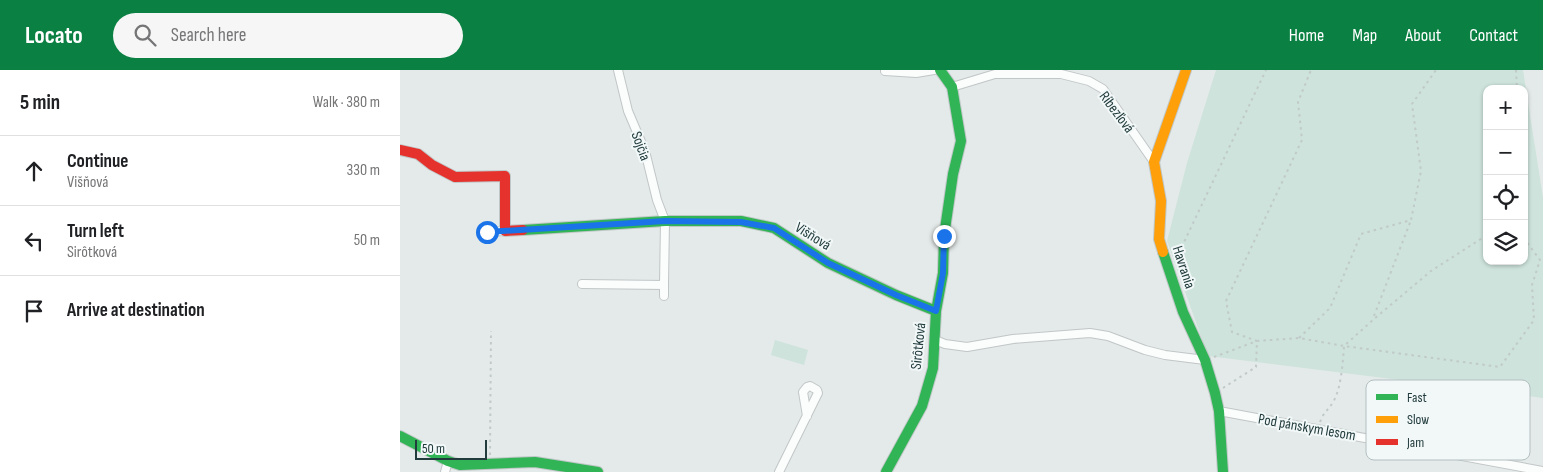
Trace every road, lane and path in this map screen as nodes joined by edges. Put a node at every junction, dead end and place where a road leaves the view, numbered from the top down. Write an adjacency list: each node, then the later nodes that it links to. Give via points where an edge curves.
1 (618, 70): 16 (street, Sojčia, via 628,111 645,151)
2 (934, 70): 9 (street, via 916,73)
3 (940, 70): 11 (street, Sirôtková)
4 (1186, 70): 13 (street, Havrania)
5 (1266, 70): 20 (path)
6 (1310, 70): 29 (path, via 1298,102 1302,140 1226,301 1232,332)
7 (1436, 70): 14 (path, via 1412,104 1422,171)
8 (1516, 70): 10 (path)
9 (885, 71)
10 (1517, 85)
11 (952, 86): 13 (street, Ríbezľová, via 995,74 1061,74 1089,81 1103,89); 24 (street, Sirôtková, via 962,141 953,174)
12 (400, 150): 18 (street, via 418,154 455,177 505,176)
13 (1154, 162): 20 (street, Havrania, via 1160,201 1159,238)
14 (1411, 220): 25 (path); 27 (path, via 1360,234 1330,308)
15 (1525, 220): 30 (path, via 1526,241 1540,260 1532,285 1534,320 1500,367)
16 (665, 221): 18 (street, Višňová); 22 (street); 24 (street, Višňová, via 741,222 774,228 828,263)
17 (487, 232): 18 (street, Višňová)
18 (505, 232)
19 (1483, 237): 25 (path, via 1431,271)
20 (1170, 272): 31 (street, Havrania, via 1183,312)
21 (582, 284): 22 (street)
22 (664, 285): 23 (street)
23 (664, 296)
24 (936, 311): 28 (street, Sirôtková)
25 (1374, 318): 30 (path)
26 (491, 331): 40 (path)
27 (1299, 338): 29 (path); 30 (path)
28 (935, 340): 31 (street, via 967,347 1013,339 1090,333 1145,350); 45 (street, Sirôtková, via 933,368 922,406)
29 (1257, 342): 31 (path); 32 (path, via 1256,367)
30 (1344, 346): 35 (path, via 1342,374 1334,401 1323,412)
31 (1205, 360): 32 (street, Havrania)
32 (1215, 393): 33 (street, Havrania)
33 (1219, 411): 35 (street, Pod pánskym lesom); 46 (street, Havrania)
34 (807, 416): 44 (street)
35 (1317, 429): 37 (street, Pod pánskym lesom)
36 (400, 436): 38 (street)
37 (1366, 438)
38 (448, 460): 40 (street, via 460,465); 42 (street)
39 (1488, 460): 41 (street, Pod pánskym lesom)
40 (490, 465): 43 (street, via 535,462)
41 (1543, 470)
42 (445, 472)
43 (598, 472)
44 (779, 472)
45 (886, 472)
46 (1223, 472)

